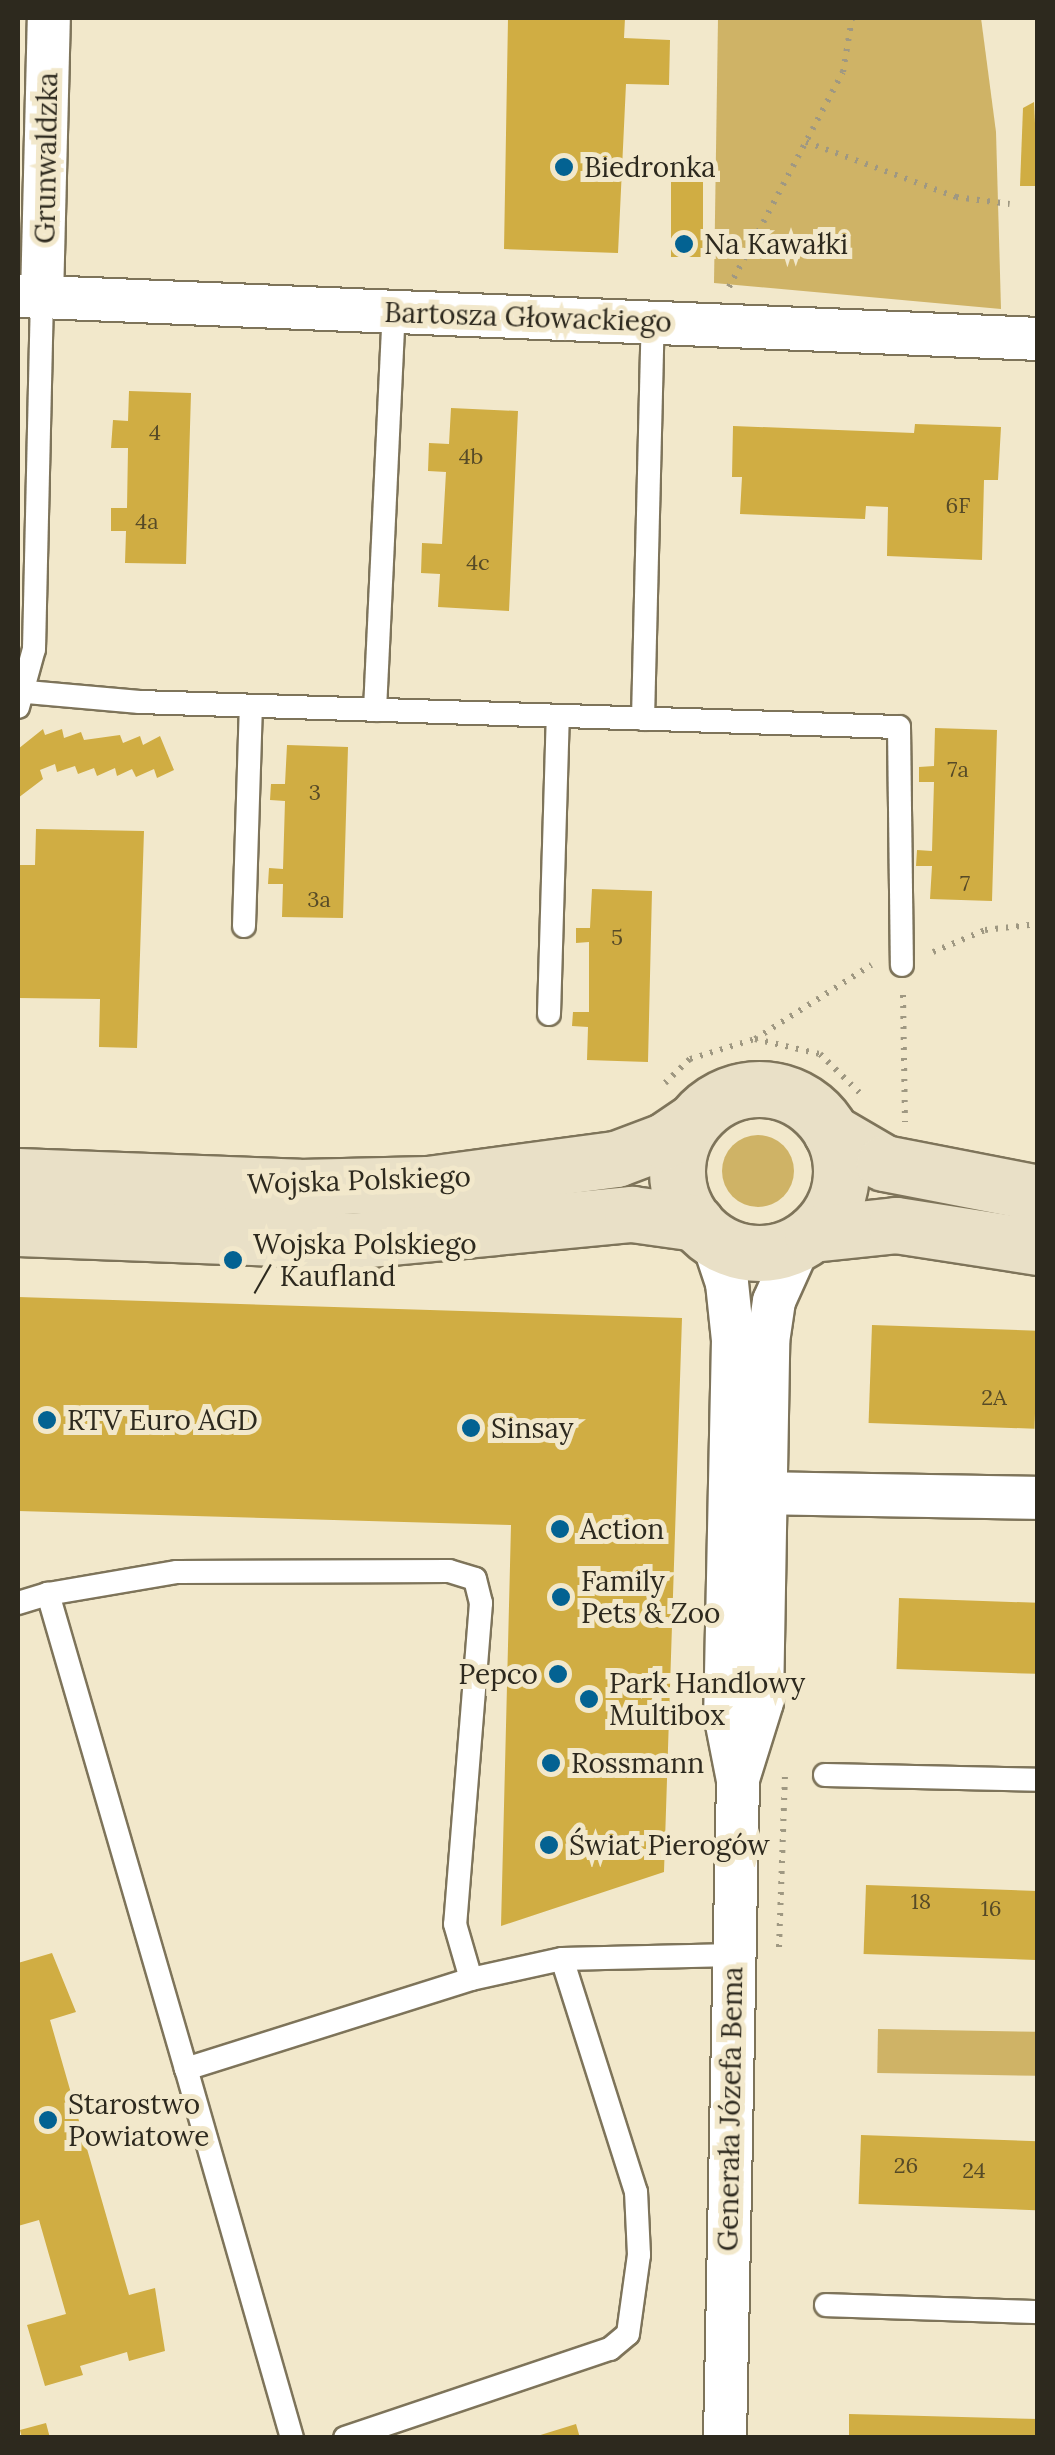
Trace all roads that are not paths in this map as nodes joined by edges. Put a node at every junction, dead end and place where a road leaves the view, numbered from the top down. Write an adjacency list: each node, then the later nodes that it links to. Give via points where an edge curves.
1 (49, 18): 2 (street, Grunwaldzka)
2 (30, 297): 3 (street, Bartosza Głowackiego); 6 (lane, via 34,649)
3 (394, 312): 4 (street, Bartosza Głowackiego); 8 (lane)
4 (653, 322): 5 (street, Bartosza Głowackiego); 10 (lane)
5 (1038, 339)
6 (22, 700): 7 (lane)
7 (251, 706): 8 (lane); 11 (lane)
8 (374, 710): 9 (lane)
9 (558, 716): 10 (lane); 13 (lane)
10 (643, 719): 12 (lane, via 899,727)
11 (244, 926)
12 (902, 965)
13 (549, 1014)
14 (675, 1105): 15 (street, via 760,1088); 16 (street, Wojska Polskiego, via 664,1142 616,1159 428,1184 299,1187); 19 (street, via 676,1178)
15 (850, 1117): 17 (street, via 884,1163); 20 (street, via 832,1208)
16 (18, 1176)
17 (1038, 1192)
18 (18, 1228): 19 (street, Wojska Polskiego, via 350,1240 632,1214)
19 (704, 1231): 20 (street, via 760,1253); 27 (street, Generała Józefa Bema, via 727,1283 733,1340 725,1714)
20 (807, 1237): 21 (street, via 896,1226); 22 (street, Generała Józefa Bema, via 774,1301)
21 (1038, 1247)
22 (762, 1493): 23 (street); 27 (street, Generała Józefa Bema, via 762,1702)
23 (1038, 1498)
24 (48, 1594): 25 (lane); 31 (lane, via 177,1572 449,1570 475,1579 480,1622 455,1924); 32 (lane)
25 (18, 1604)
26 (825, 1776): 28 (lane)
27 (738, 1780): 29 (street, Generała Józefa Bema)
28 (1038, 1780)
29 (734, 1956): 30 (lane); 37 (street, Generała Józefa Bema)
30 (562, 1959): 31 (lane); 36 (lane, via 636,2192 639,2255 628,2334 610,2350)
31 (471, 1979): 32 (lane)
32 (186, 2069): 35 (lane)
33 (826, 2305): 34 (lane)
34 (1038, 2312)
35 (292, 2438)
36 (345, 2438)
37 (725, 2438)

